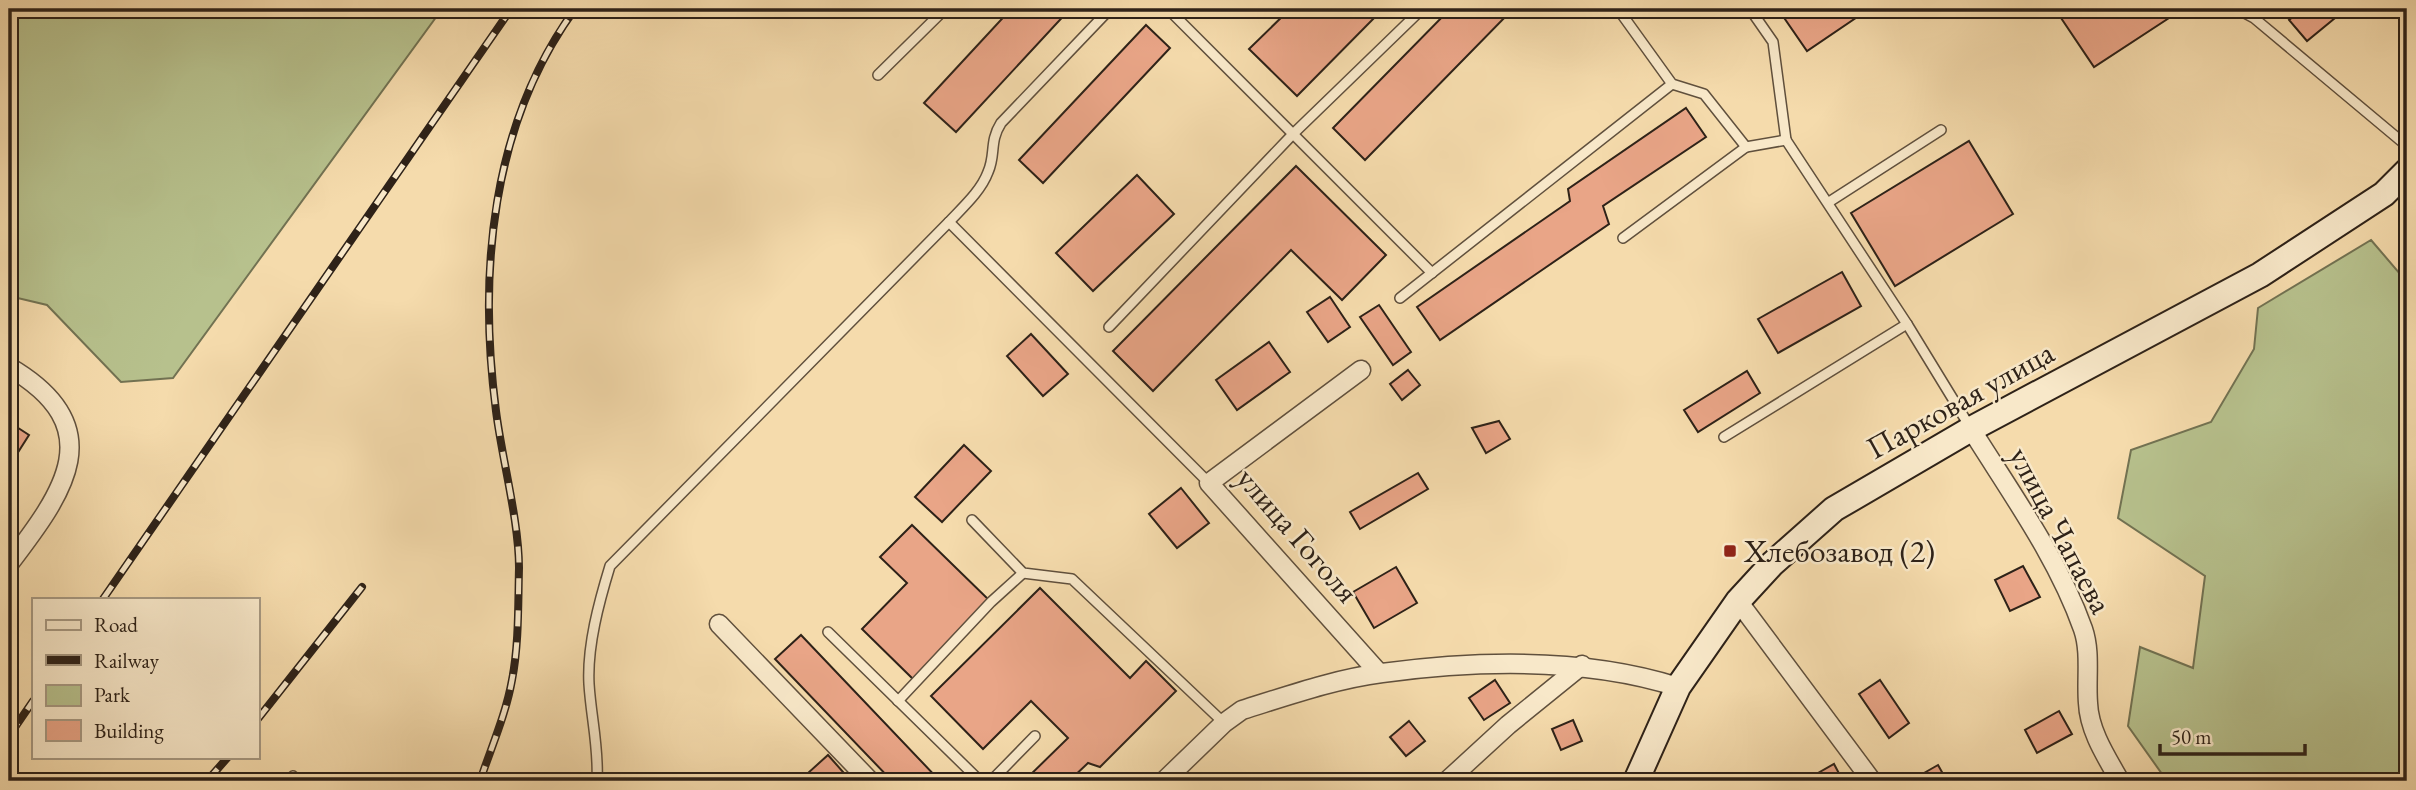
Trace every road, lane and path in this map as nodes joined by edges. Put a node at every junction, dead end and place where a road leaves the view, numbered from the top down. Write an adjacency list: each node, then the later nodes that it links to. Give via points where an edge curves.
1 (945, 9): 9 (lane)
2 (1110, 9): 18 (lane, via 1001,123 992,137 989,171)
3 (1168, 9): 12 (lane)
4 (1422, 9): 12 (lane)
5 (1618, 9): 10 (lane)
6 (1751, 9): 13 (lane, via 1773,42)
7 (2237, 9): 8 (lane)
8 (2256, 13): 14 (lane)
9 (878, 75)
10 (1672, 84): 15 (lane, via 1704,94); 20 (lane)
11 (1941, 130): 17 (lane)
12 (1293, 134): 20 (lane); 23 (lane)
13 (1786, 140): 15 (lane); 17 (lane)
14 (2407, 146)
15 (1746, 147): 19 (lane)
16 (2407, 171): 26 (main road, Парковая улица, via 2374,201 2260,275)
17 (1829, 202): 22 (lane)
18 (949, 222): 28 (lane); 41 (lane, via 610,566 589,681)
19 (1623, 238)
20 (1432, 273): 21 (lane)
21 (1401, 298)
22 (1907, 324): 26 (lane); 27 (lane)
23 (1109, 327)
24 (9, 367): 30 (street, via 40,387 58,411 72,446 63,481 46,515)
25 (1361, 370): 28 (street, улица Гоголя)
26 (1971, 429): 32 (main road, Парковая улица, via 1835,509); 49 (street, улица Чапаева, via 2073,601 2085,633 2088,706 2098,742)
27 (1724, 437)
28 (1209, 483): 36 (street, улица Гоголя)
29 (972, 520): 31 (lane)
30 (9, 564)
31 (1023, 573): 38 (lane); 39 (lane, via 1072,579)
32 (1738, 601): 37 (main road, Парковая улица); 48 (street)
33 (719, 624): 42 (street)
34 (828, 632): 38 (lane)
35 (1582, 665): 36 (street, via 1456,666); 37 (street); 46 (street)
36 (1379, 673): 39 (street, via 1242,710)
37 (1678, 687): 47 (main road, Парковая улица)
38 (898, 701): 43 (lane)
39 (1224, 723): 45 (street)
40 (1035, 736): 44 (lane)
41 (597, 781)
42 (870, 781)
43 (979, 781)
44 (990, 781)
45 (1164, 781)
46 (1447, 781)
47 (1636, 781)
48 (1872, 781)
49 (2120, 781)

